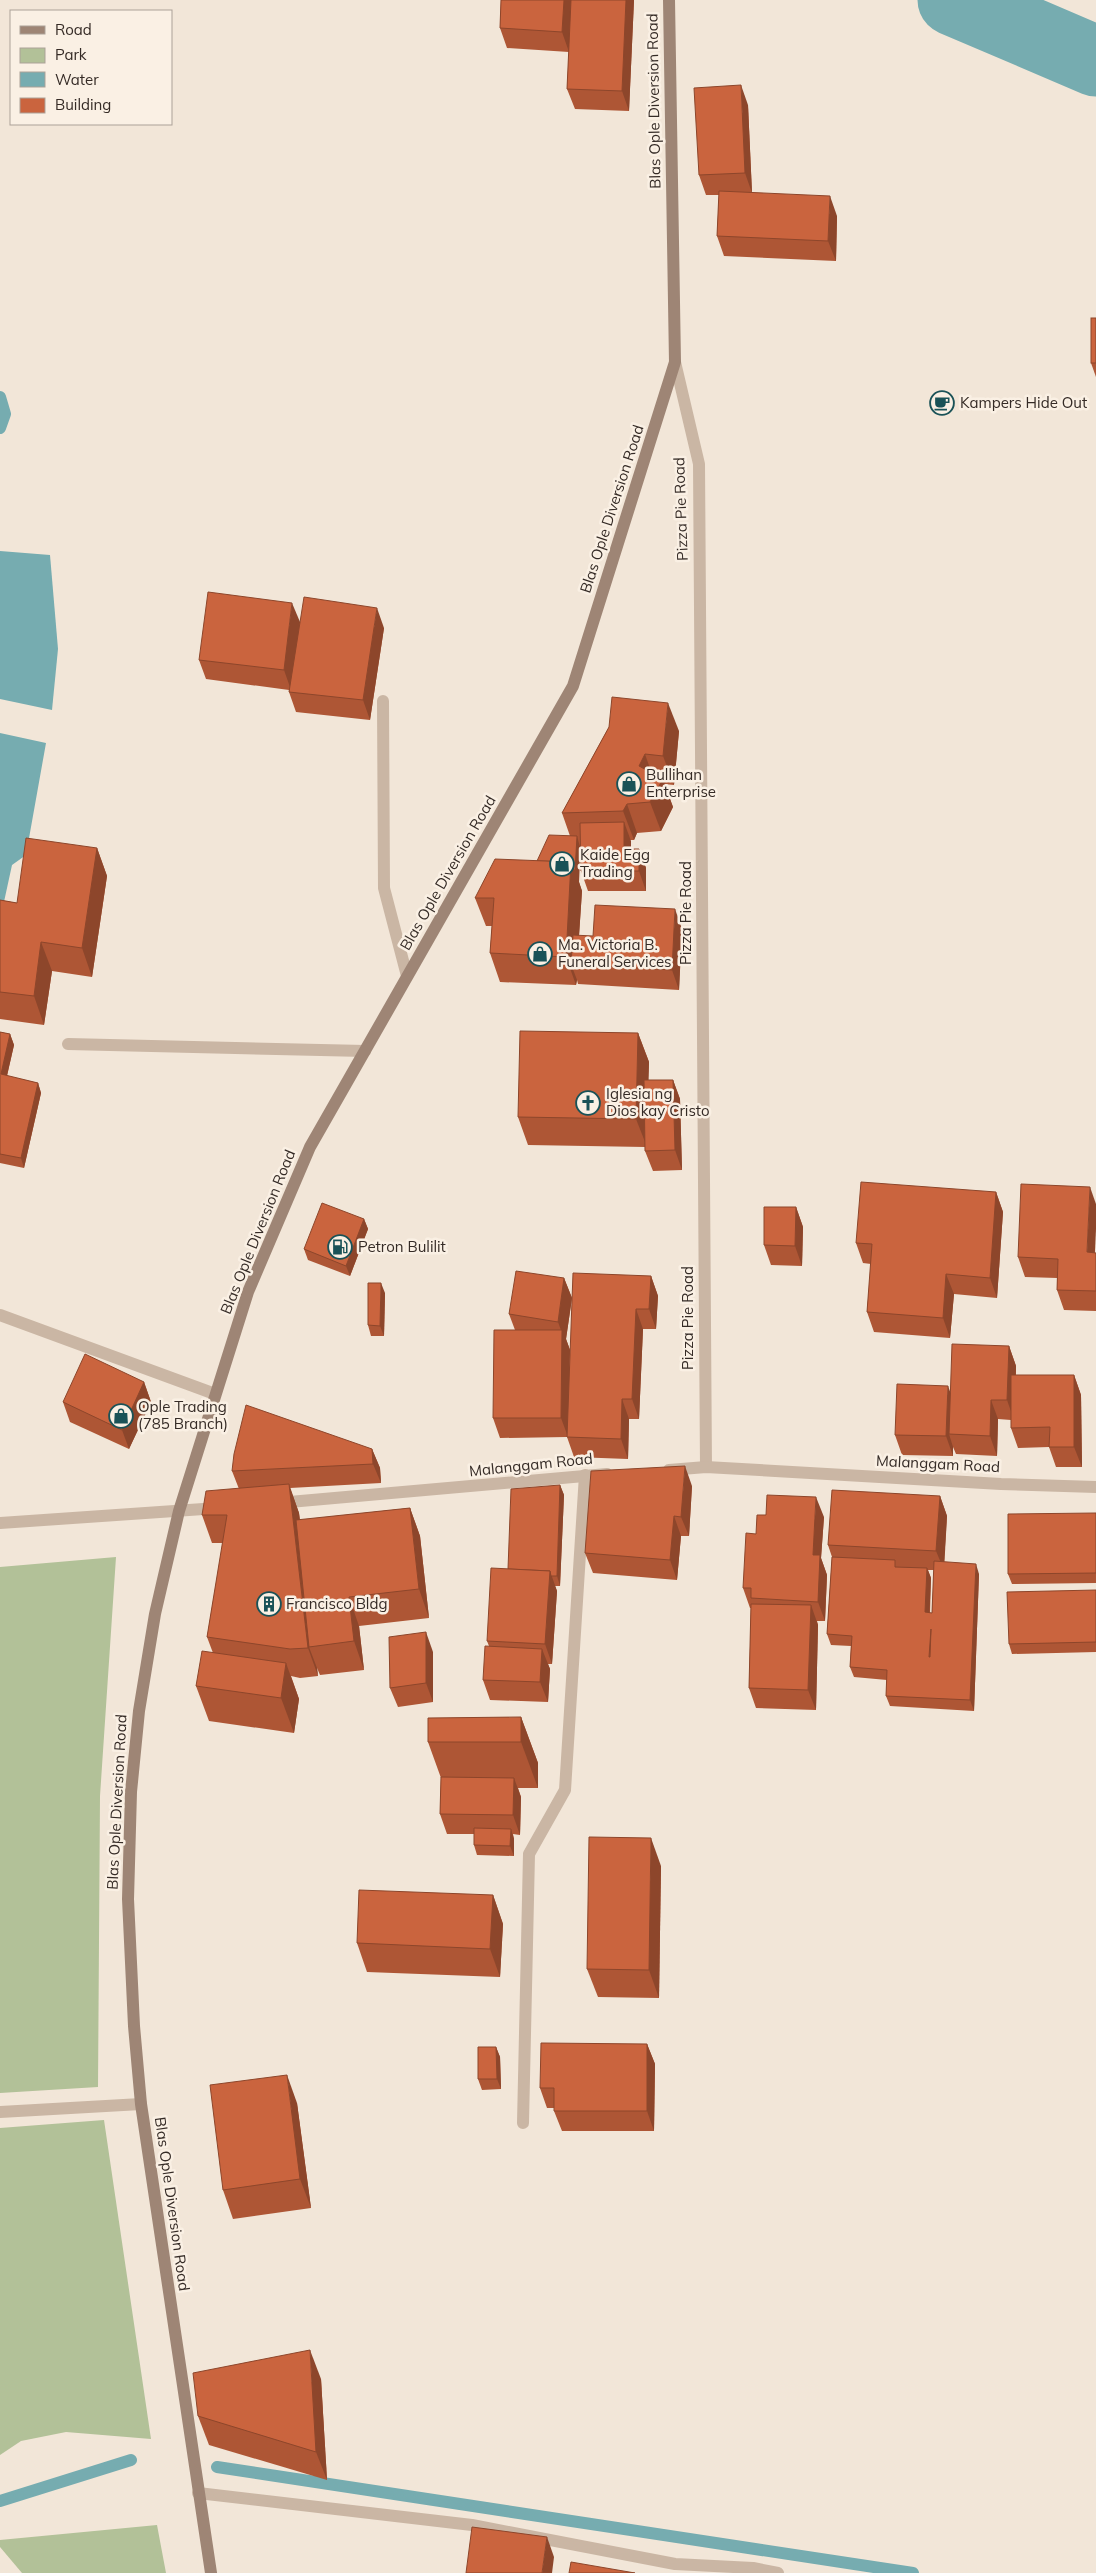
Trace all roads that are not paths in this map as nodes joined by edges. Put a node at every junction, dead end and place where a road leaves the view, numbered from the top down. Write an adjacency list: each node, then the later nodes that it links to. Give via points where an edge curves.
1 (669, 0): 2 (main road, Blas Ople Diversion Road)
2 (675, 362): 4 (main road, Blas Ople Diversion Road, via 572,686); 9 (street, Pizza Pie Road, via 699,464)
3 (383, 700): 4 (street, via 384,888)
4 (407, 976): 6 (main road, Blas Ople Diversion Road)
5 (68, 1044): 6 (street)
6 (365, 1051): 8 (main road, Blas Ople Diversion Road, via 310,1147 248,1292)
7 (0, 1315): 8 (street)
8 (215, 1394): 16 (main road, Blas Ople Diversion Road)
9 (706, 1467): 10 (street, Malanggam Road); 13 (street, Malanggam Road)
10 (659, 1470)
11 (622, 1473): 12 (street, Malanggam Road)
12 (585, 1475): 14 (street, Malanggam Road); 20 (street, via 565,1790 529,1854)
13 (1096, 1487)
14 (267, 1504)
15 (228, 1507): 16 (street)
16 (180, 1511): 17 (street); 18 (main road, Blas Ople Diversion Road, via 155,1614 139,1711 131,1792 128,1899)
17 (0, 1523)
18 (141, 2104): 19 (street); 21 (main road, Blas Ople Diversion Road)
19 (0, 2112)
20 (523, 2123)
21 (198, 2493): 22 (main road, Blas Ople Diversion Road); 23 (street, via 472,2525 675,2564 753,2568)
22 (212, 2573)
23 (778, 2573)

